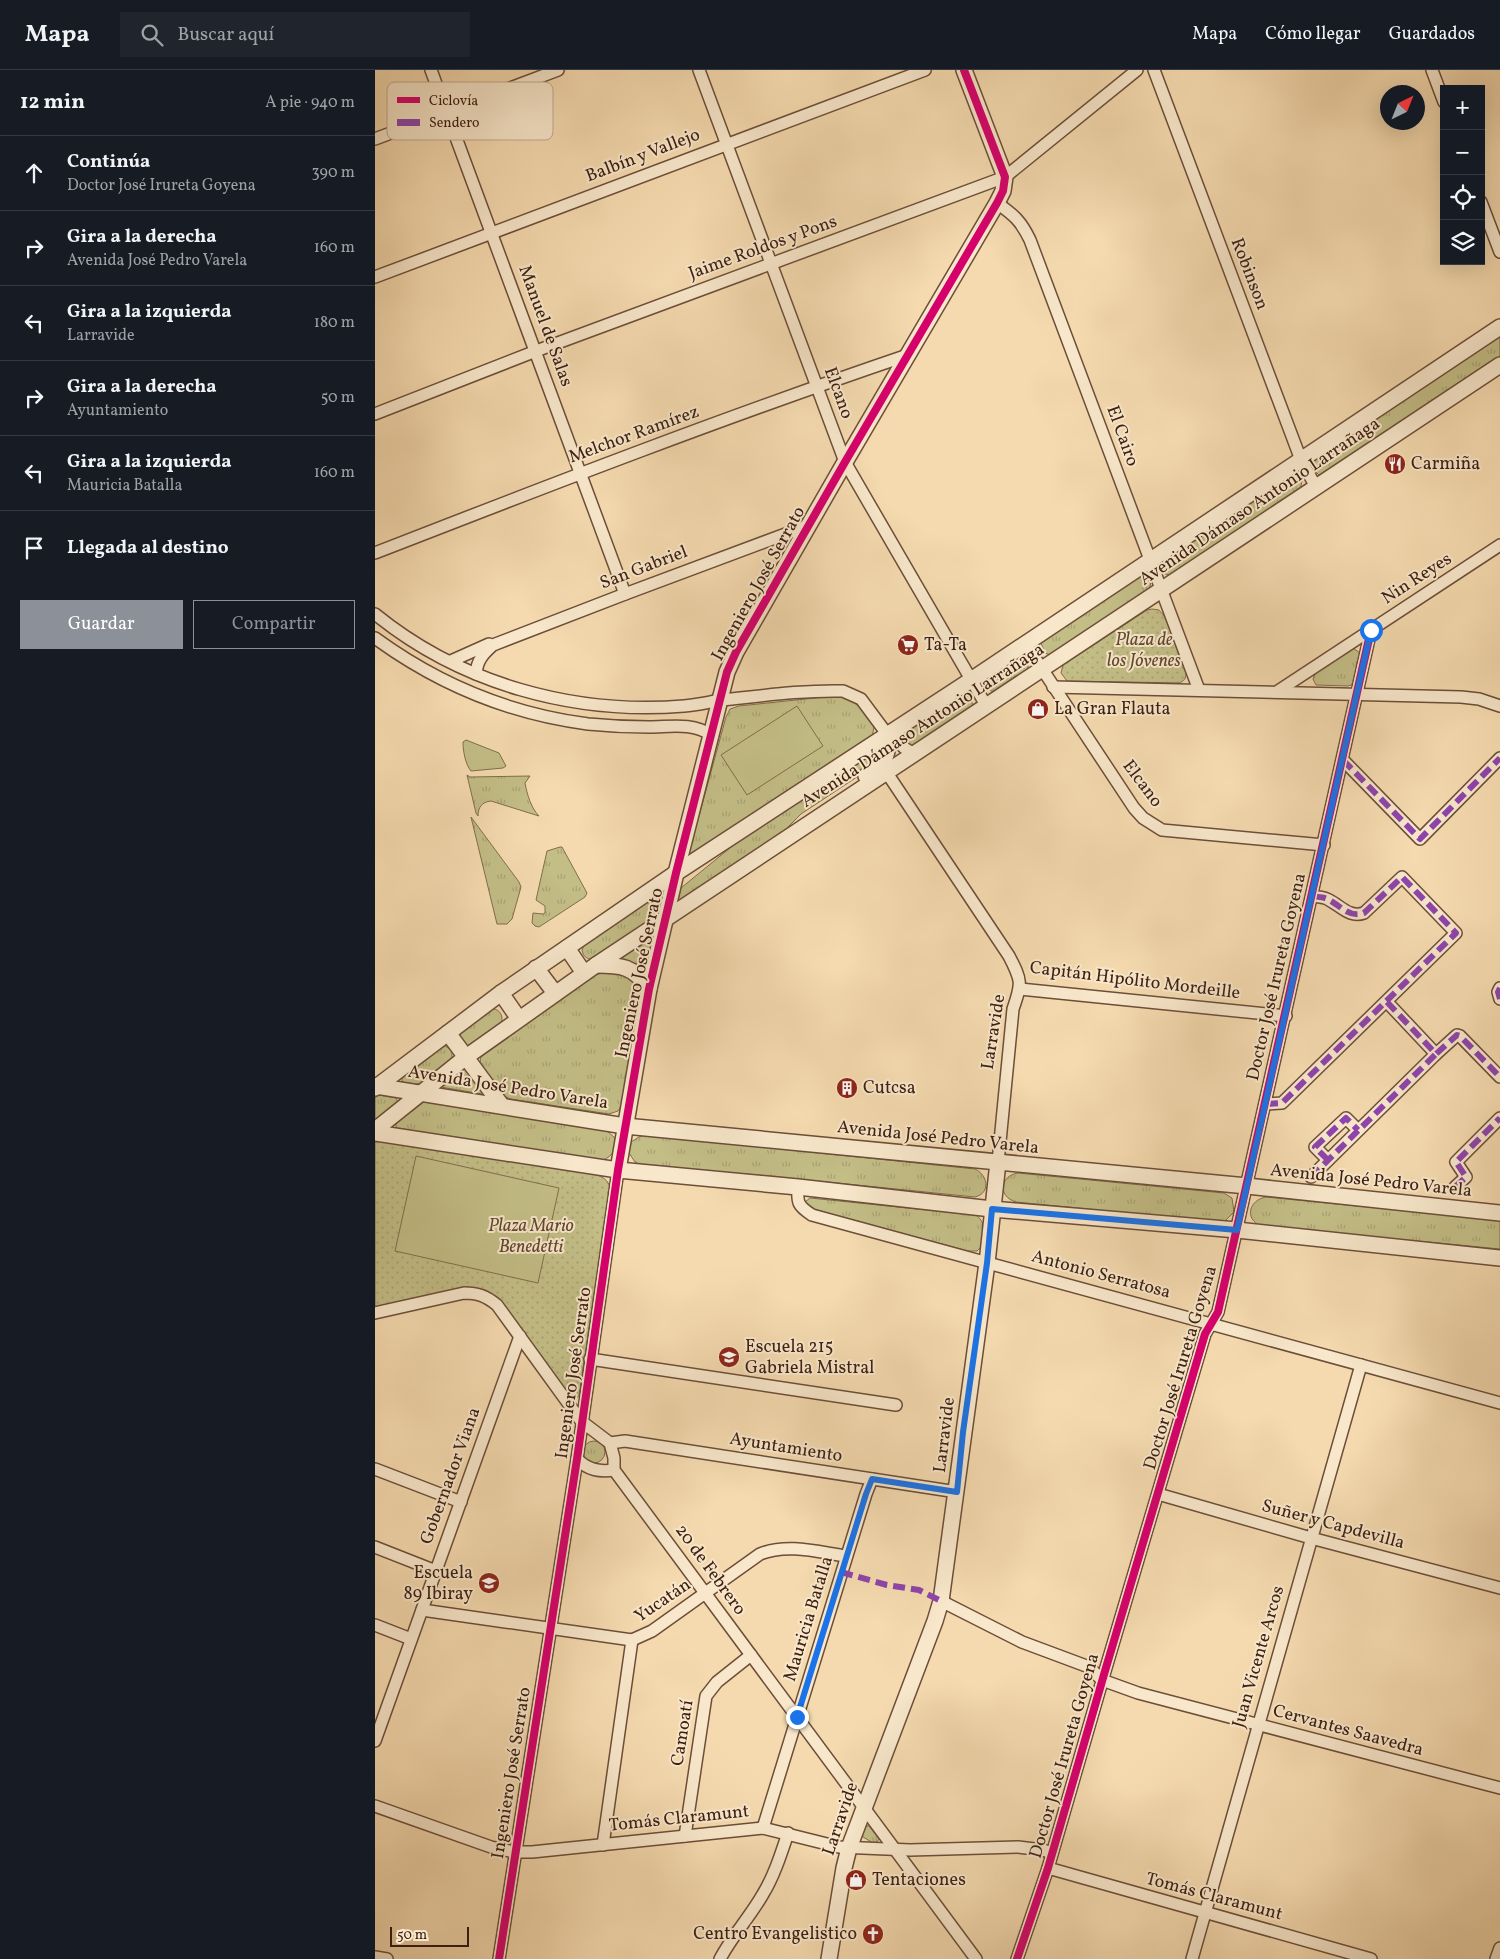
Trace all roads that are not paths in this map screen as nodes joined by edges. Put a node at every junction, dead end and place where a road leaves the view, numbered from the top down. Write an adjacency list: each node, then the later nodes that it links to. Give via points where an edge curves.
1 (431, 70): 9 (street, Manuel de Salas)
2 (557, 70): 10 (street)
3 (699, 70): 15 (street, Elcano)
4 (925, 70): 15 (street, Balbín y Vallejo)
5 (964, 70): 16 (street)
6 (1137, 70): 16 (street, Jaime Roldos y Pons)
7 (1154, 70): 29 (street, Robinson)
8 (1432, 70): 11 (street)
9 (436, 82)
10 (525, 82)
11 (1440, 91)
12 (387, 134): 13 (street)
13 (375, 139)
14 (458, 140): 19 (street, Manuel de Salas)
15 (726, 144): 19 (street, Balbín y Vallejo); 21 (street, Elcano)
16 (1005, 177): 17 (street, Ingeniero José Serrato); 21 (street, Jaime Roldos y Pons)
17 (997, 203): 25 (street, Ingeniero José Serrato); 36 (street, El Cairo, via 1023,224 1030,240)
18 (1485, 213): 20 (street)
19 (491, 232): 22 (street, Balbín y Vallejo); 24 (street, Manuel de Salas)
20 (1500, 252)
21 (771, 263): 24 (street, Jaime Roldos y Pons); 27 (street, Elcano)
22 (375, 277)
23 (1500, 327): 29 (street, Avenida Dámaso Antonio Larrañaga)
24 (536, 351): 28 (street, Jaime Roldos y Pons); 31 (street, Manuel de Salas)
25 (908, 355): 27 (street, Melchor Ramírez); 30 (street, Ingeniero José Serrato)
26 (1500, 365): 32 (street, Avenida Dámaso Antonio Larrañaga)
27 (816, 386): 30 (street, Elcano); 31 (street, Melchor Ramírez)
28 (375, 414)
29 (1301, 460): 32 (street, Robinson); 36 (street, Avenida Dámaso Antonio Larrañaga)
30 (845, 462): 33 (street, Ingeniero José Serrato); 47 (street, Elcano)
31 (580, 473): 35 (street, Melchor Ramírez); 38 (street, Manuel de Salas)
32 (1316, 488): 37 (street, Avenida Dámaso Antonio Larrañaga)
33 (807, 526): 38 (street, San Gabriel); 54 (street, Ingeniero José Serrato, via 736,652)
34 (1500, 545): 40 (street, Nin Reyes)
35 (375, 553)
36 (1149, 560): 37 (street, El Cairo); 42 (street, Avenida Dámaso Antonio Larrañaga)
37 (1161, 591): 45 (street, Avenida Dámaso Antonio Larrañaga); 50 (street, El Cairo)
38 (625, 594): 43 (street, San Gabriel)
39 (376, 616): 44 (street)
40 (1371, 630): 51 (street, Nin Reyes); 52 (street, Doctor José Irureta Goyena)
41 (375, 638): 53 (street, via 434,676)
42 (1025, 643): 45 (street, Elcano); 47 (street, Avenida Dámaso Antonio Larrañaga)
43 (493, 645): 44 (street, San Gabriel, via 488,644); 46 (street, San Gabriel, via 481,656)
44 (451, 662): 46 (street)
45 (1042, 670): 49 (street, Elcano); 56 (street, Avenida Dámaso Antonio Larrañaga)
46 (476, 674): 48 (street)
47 (971, 680): 56 (street, Elcano); 57 (street, Avenida Dámaso Antonio Larrañaga)
48 (494, 681): 53 (street); 54 (street, via 554,698 619,708 685,706)
49 (1053, 686): 50 (street); 64 (street, Elcano, via 1135,808 1143,818 1162,830)
50 (1199, 690): 51 (street)
51 (1278, 691): 52 (street)
52 (1357, 694): 55 (street, via 1461,697); 61 (street, Doctor José Irureta Goyena)
53 (486, 699): 58 (street, via 586,724 680,726 696,728)
54 (720, 700): 57 (street, via 843,691 861,699); 58 (street, Ingeniero José Serrato)
55 (1500, 706)
56 (987, 707): 59 (street, Avenida Dámaso Antonio Larrañaga)
57 (892, 731): 59 (street, via 903,747); 63 (street, via 883,763 812,812); 65 (street, Avenida Dámaso Antonio Larrañaga)
58 (711, 735): 65 (street, Ingeniero José Serrato)
59 (916, 754): 62 (street, Avenida Dámaso Antonio Larrañaga)
60 (1500, 758): 61 (street, via 1420,839)
61 (1343, 760): 64 (street, Doctor José Irureta Goyena)
62 (887, 773): 63 (street, Avenida Dámaso Antonio Larrañaga); 73 (street, Capitán Hipólito Mordeille, via 1009,956)
63 (805, 827): 67 (street, Avenida Dámaso Antonio Larrañaga)
64 (1324, 846): 66 (street, Doctor José Irureta Goyena)
65 (676, 873): 67 (street, Ingeniero José Serrato); 68 (street, Avenida Dámaso Antonio Larrañaga)
66 (1312, 896): 77 (street, via 1328,899 1345,911 1364,913 1402,877 1456,933); 78 (street, Doctor José Irureta Goyena)
67 (665, 920): 70 (street, Avenida Dámaso Antonio Larrañaga); 72 (street, Ingeniero José Serrato)
68 (567, 948): 69 (street, Avenida Dámaso Antonio Larrañaga); 70 (street)
69 (537, 968): 74 (street); 75 (street, Avenida Dámaso Antonio Larrañaga)
70 (590, 969): 72 (street, via 617,965 630,969); 74 (street, Avenida Dámaso Antonio Larrañaga)
71 (1500, 988): 76 (street, via 1497,992)
72 (649, 989): 89 (street, Ingeniero José Serrato)
73 (1020, 989): 78 (street, Capitán Hipólito Mordeille); 93 (street, Larravide, via 1013,1009)
74 (555, 993): 79 (street, Avenida Dámaso Antonio Larrañaga)
75 (501, 994): 79 (street); 80 (street, Avenida Dámaso Antonio Larrañaga)
76 (1500, 999)
77 (1387, 1002): 81 (street); 86 (street, via 1282,1103)
78 (1286, 1016): 86 (street, Doctor José Irureta Goyena)
79 (519, 1019): 82 (street, Avenida Dámaso Antonio Larrañaga)
80 (448, 1033): 82 (street); 84 (street, Avenida Dámaso Antonio Larrañaga)
81 (1436, 1054): 83 (street, via 1457,1035 1460,1036); 90 (street)
82 (466, 1057): 85 (street, Avenida Dámaso Antonio Larrañaga); 87 (street)
83 (1500, 1077)
84 (376, 1087): 85 (street, Avenida José Pedro Varela)
85 (420, 1093): 87 (street, Avenida José Pedro Varela); 91 (street, Avenida Dámaso Antonio Larrañaga)
86 (1266, 1104): 96 (street, Doctor José Irureta Goyena)
87 (502, 1106): 89 (street, Avenida José Pedro Varela)
88 (1500, 1118): 98 (street, via 1456,1162 1466,1176)
89 (625, 1126): 93 (street, Avenida José Pedro Varela); 94 (street, Ingeniero José Serrato)
90 (1358, 1130): 92 (street); 92 (street, via 1346,1118 1315,1147)
91 (375, 1131): 94 (street)
92 (1328, 1160): 95 (street)
93 (997, 1162): 96 (street, Avenida José Pedro Varela); 99 (street, Larravide)
94 (618, 1170): 97 (street); 107 (street, Ingeniero José Serrato)
95 (1311, 1176)
96 (1247, 1186): 100 (street, Avenida José Pedro Varela); 101 (street, Doctor José Irureta Goyena)
97 (798, 1187): 99 (street); 103 (street, Antonio Serratosa, via 801,1208 812,1215)
98 (1455, 1187)
99 (992, 1209): 101 (street); 103 (street, Larravide)
100 (1500, 1214)
101 (1237, 1230): 102 (street); 105 (street, Doctor José Irureta Goyena, via 1218,1312)
102 (1500, 1258)
103 (987, 1263): 105 (street, Antonio Serratosa); 117 (street, Larravide)
104 (375, 1313): 106 (street, via 476,1293 497,1305)
105 (1211, 1323): 108 (street, Antonio Serratosa); 118 (street, Doctor José Irureta Goyena)
106 (520, 1336): 111 (street); 119 (street, Gobernador Viana)
107 (590, 1359): 110 (street); 111 (street, Ingeniero José Serrato)
108 (1361, 1365): 109 (street, Antonio Serratosa); 120 (street, Juan Vicente Arcos)
109 (1500, 1403)
110 (896, 1405)
111 (581, 1421): 112 (street); 113 (street, Ingeniero José Serrato)
112 (609, 1444): 115 (street, 20 de Febrero); 116 (street, Ayuntamiento, via 625,1441)
113 (577, 1459): 115 (street, Ingeniero José Serrato, via 601,1472); 129 (street, Ingeniero José Serrato)
114 (375, 1470): 119 (street)
115 (614, 1470): 125 (street, 20 de Febrero)
116 (872, 1479): 117 (street, Ayuntamiento); 122 (street, Mauricia Batalla)
117 (957, 1492): 126 (street, Larravide)
118 (1158, 1494): 120 (street, Suñer y Capdevilla); 133 (street, Doctor José Irureta Goyena)
119 (461, 1502): 123 (street, Gobernador Viana)
120 (1311, 1538): 124 (street, Suñer y Capdevilla); 135 (street, Juan Vicente Arcos)
121 (375, 1547): 123 (street)
122 (846, 1556): 125 (street, Yucatán, via 772,1549); 134 (street, Mauricia Batalla)
123 (436, 1571): 127 (street, Gobernador Viana)
124 (1500, 1588)
125 (706, 1593): 131 (street, Yucatán, via 653,1632); 132 (street, 20 de Febrero)
126 (941, 1601): 133 (street, Cervantes Saavedra, via 1022,1642 1089,1667); 139 (street, Larravide)
127 (423, 1610): 129 (street); 130 (street, Gobernador Viana)
128 (375, 1625): 130 (street)
129 (550, 1629): 131 (street); 146 (street, Ingeniero José Serrato)
130 (411, 1639): 136 (street, Gobernador Viana)
131 (632, 1640): 143 (street, Yucatán)
132 (751, 1655): 134 (street, 20 de Febrero); 142 (street, Camoatí, via 717,1682 707,1696)
133 (1102, 1680): 135 (street, Cervantes Saavedra, via 1138,1693); 147 (street, Doctor José Irureta Goyena)
134 (797, 1717): 139 (street, 20 de Febrero); 140 (street, Mauricia Batalla)
135 (1258, 1725): 137 (street, Cervantes Saavedra); 149 (street, Juan Vicente Arcos)
136 (375, 1741)
137 (1500, 1788)
138 (375, 1806): 146 (street, Tomás Claramunt)
139 (864, 1807): 144 (street, Larravide); 145 (street, 20 de Febrero)
140 (763, 1828): 141 (street, Tomás Claramunt); 142 (street, Tomás Claramunt)
141 (788, 1833): 144 (street, Tomás Claramunt); 154 (street, via 763,1894)
142 (685, 1836): 143 (street, Tomás Claramunt)
143 (603, 1845): 146 (street, Tomás Claramunt)
144 (849, 1848): 145 (street, Tomás Claramunt); 155 (street, Larravide)
145 (894, 1850): 147 (street, Tomás Claramunt, via 1018,1847); 156 (street, 20 de Febrero)
146 (514, 1852): 153 (street, Ingeniero José Serrato)
147 (1052, 1853): 148 (street, Doctor José Irureta Goyena)
148 (1048, 1868): 149 (street, Tomás Claramunt); 157 (street, Doctor José Irureta Goyena)
149 (1206, 1914): 158 (street, Juan Vicente Arcos); 159 (street, Tomás Claramunt)
150 (1500, 1948): 160 (street)
151 (375, 1957): 152 (street)
152 (387, 1959)
153 (499, 1959)
154 (720, 1959)
155 (829, 1959)
156 (977, 1959)
157 (1017, 1959)
158 (1192, 1959)
159 (1371, 1959)
160 (1496, 1959)

